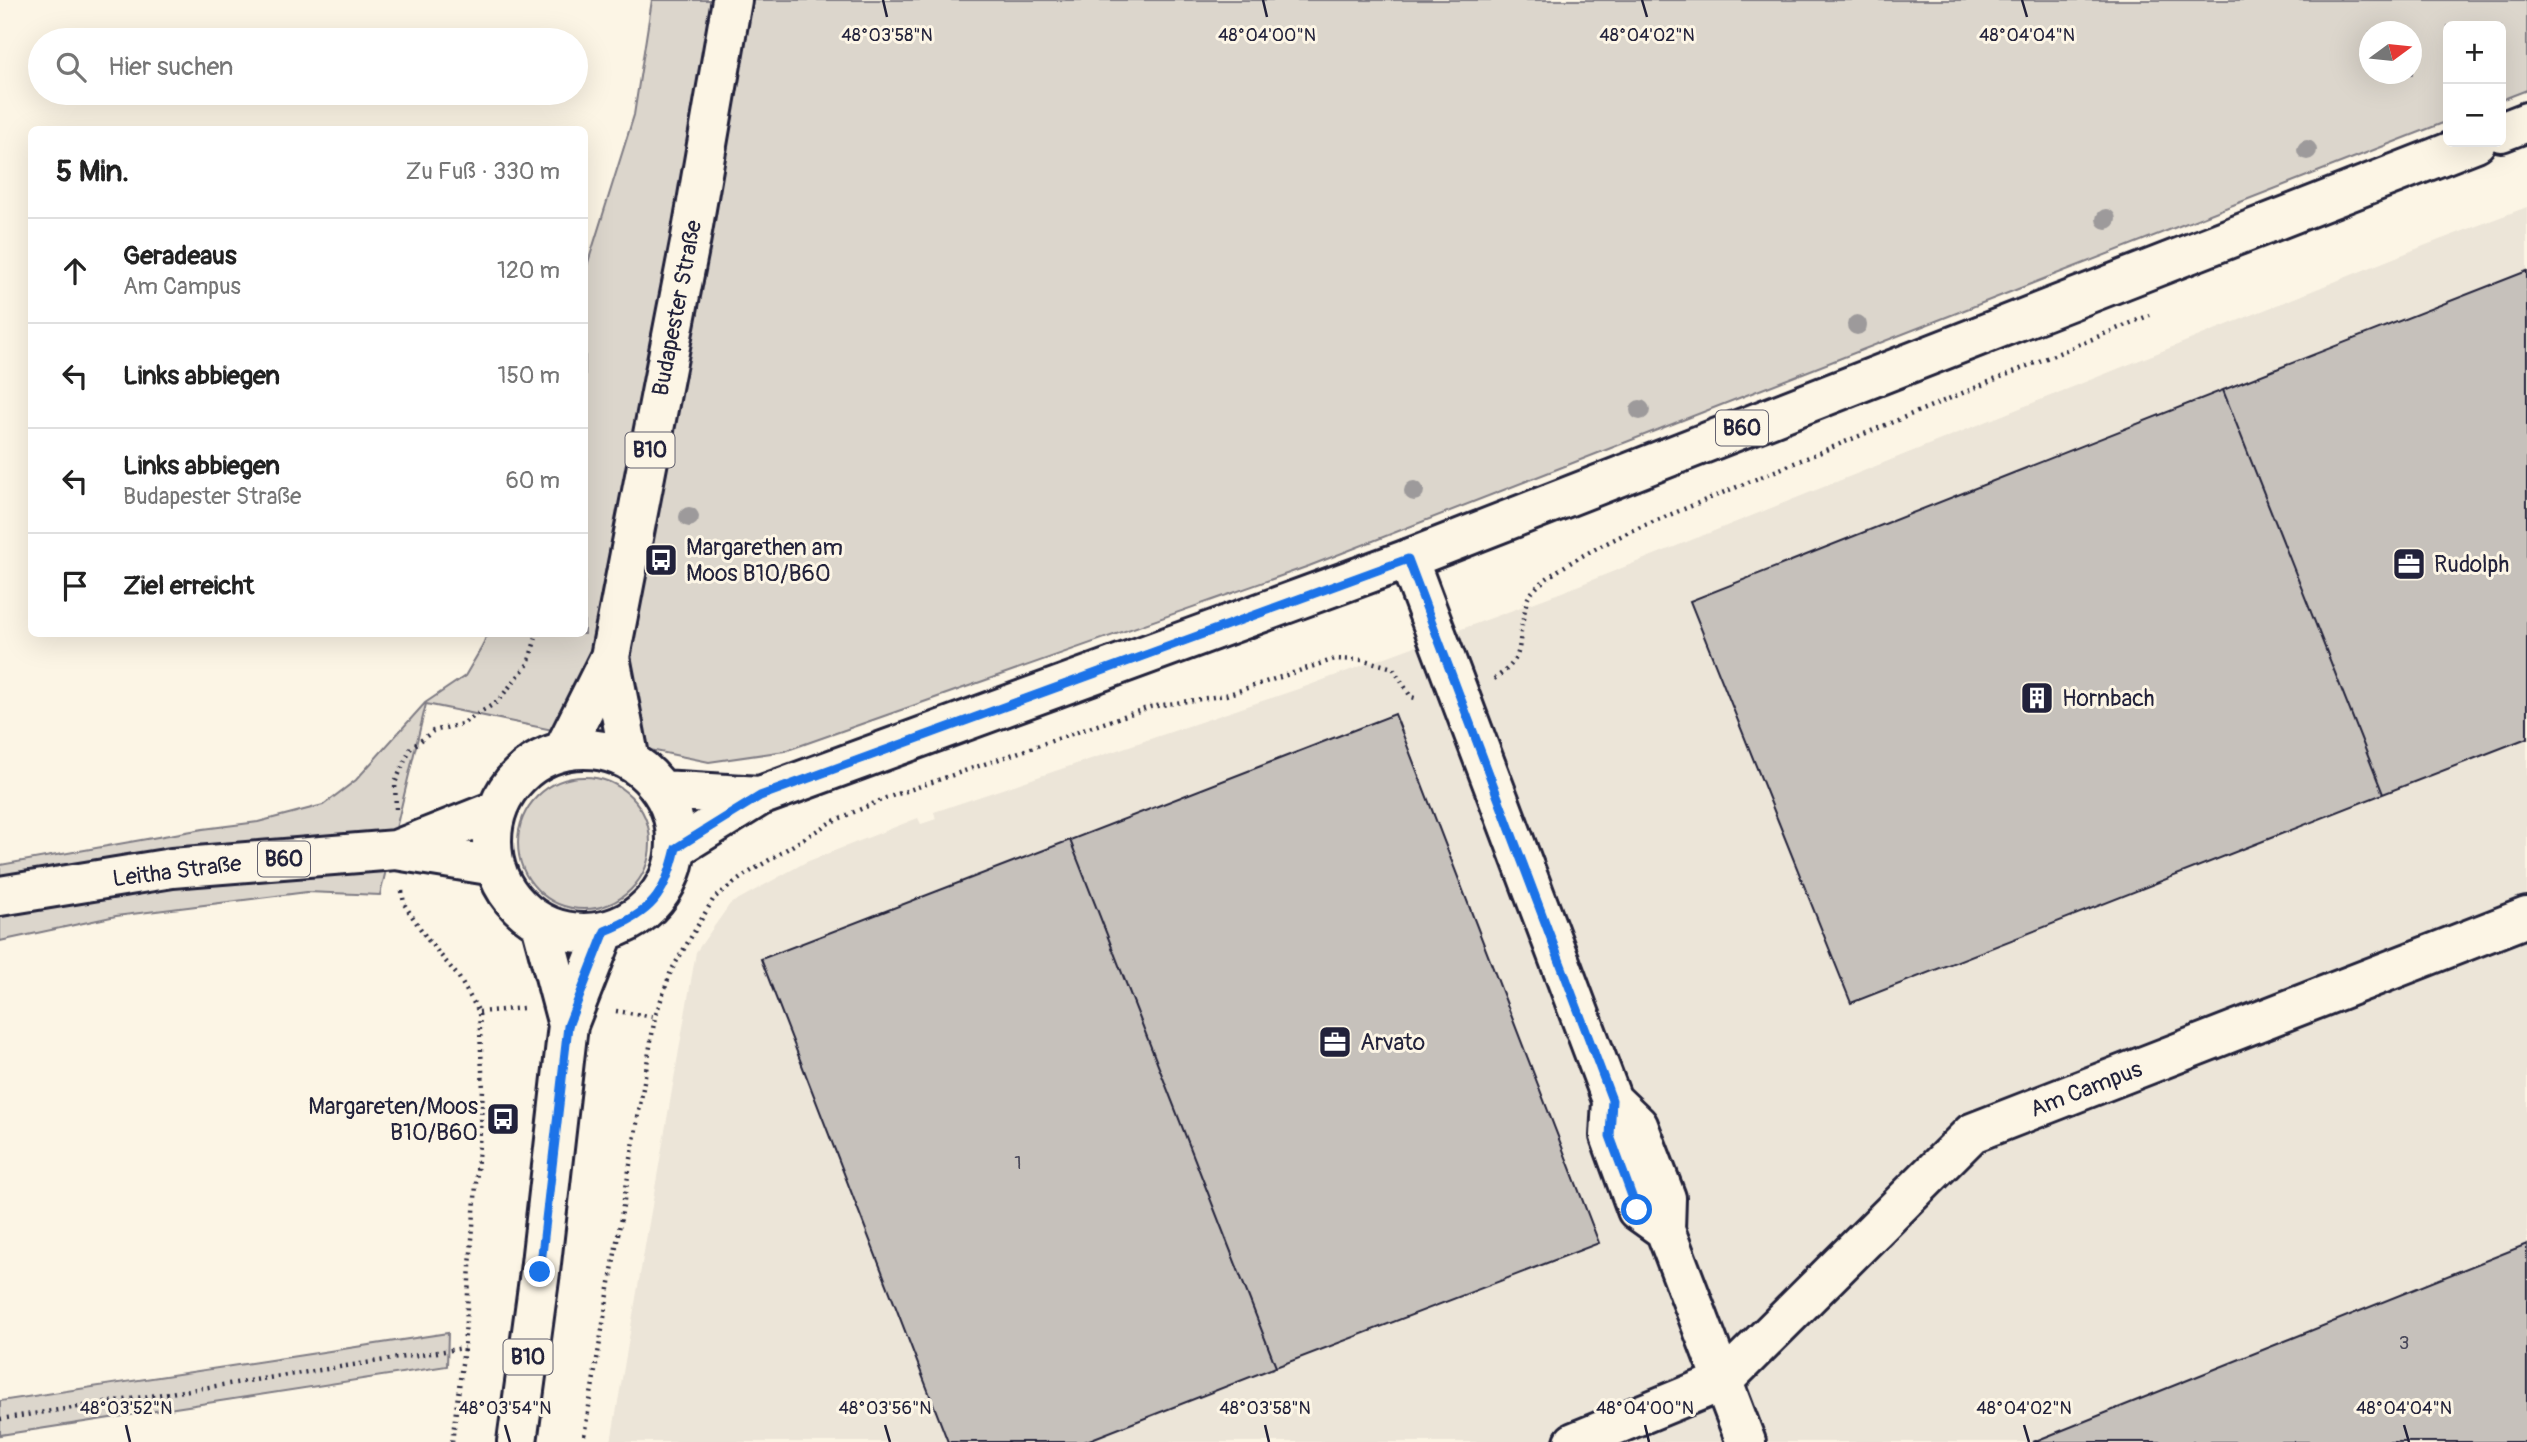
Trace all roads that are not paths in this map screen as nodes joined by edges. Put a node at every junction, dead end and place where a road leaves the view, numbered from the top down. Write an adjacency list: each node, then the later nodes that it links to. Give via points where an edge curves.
1 (732, 0): 6 (main road, Budapester Straße / B10)
2 (2527, 122): 3 (main road)
3 (2506, 130)
4 (2463, 147): 5 (main road, B60)
5 (1408, 559): 10 (main road, B60); 20 (main road, via 1612,1100 1610,1136 1637,1210 1665,1230)
6 (610, 657): 7 (main road, Budapester Straße / B10); 8 (main road, Budapester Straße / B10)
7 (563, 751): 8 (main road, via 586,748); 11 (main road, via 535,762 512,783)
8 (630, 761): 9 (main road)
9 (661, 790): 10 (main road, B60); 12 (main road, via 674,818)
10 (760, 796): 12 (main road, B60)
11 (497, 810): 13 (main road, Leitha Straße / B60); 14 (main road, via 492,838)
12 (676, 848): 18 (main road, via 669,876 654,901 632,920)
13 (396, 850): 14 (main road, Leitha Straße / B60); 15 (main road, Leitha Straße / B60, via 172,868)
14 (495, 866): 17 (main road, via 512,899)
15 (0, 896)
16 (2527, 917): 20 (main road, Am Campus, via 1972,1133)
17 (541, 923): 18 (main road, via 572,933); 19 (main road, B10)
18 (605, 931): 19 (main road, B10)
19 (568, 1026): 21 (main road, B10)
20 (1723, 1381): 22 (main road, Am Campus); 23 (main road)
21 (517, 1442)
22 (1574, 1442)
23 (1746, 1442)

